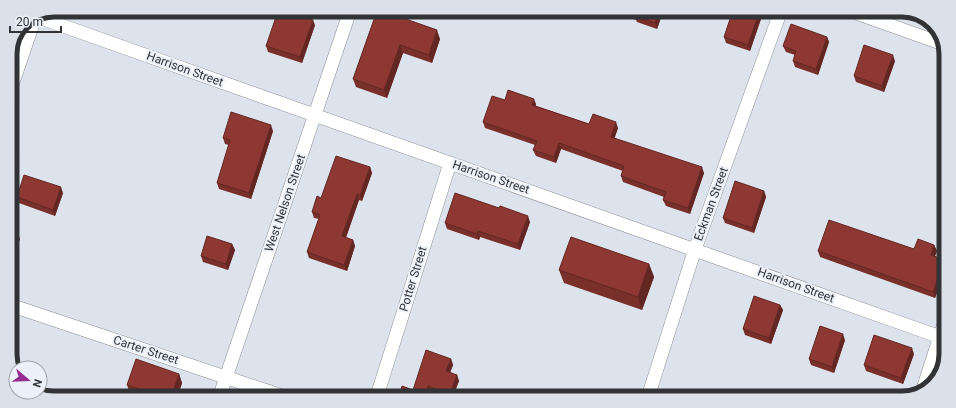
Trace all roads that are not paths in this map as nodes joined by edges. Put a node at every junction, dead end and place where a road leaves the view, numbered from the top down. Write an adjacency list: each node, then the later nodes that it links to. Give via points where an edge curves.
1 (348, 17): 8 (street, West Nelson Street)
2 (779, 17): 10 (street, Eckman Street)
3 (867, 17): 6 (street)
4 (42, 19): 8 (street, Harrison Street)
5 (35, 23): 7 (street)
6 (937, 42)
7 (17, 72)
8 (314, 115): 9 (street, Harrison Street); 14 (street, West Nelson Street)
9 (450, 162): 10 (street, Harrison Street); 18 (street, Potter Street)
10 (695, 249): 12 (street, Harrison Street); 19 (street, Eckman Street)
11 (17, 307): 14 (street, Carter Street)
12 (939, 333)
13 (939, 343): 15 (street)
14 (227, 376): 16 (street, West Nelson Street); 17 (street, Carter Street)
15 (925, 382)
16 (221, 391)
17 (268, 391)
18 (379, 391)
19 (650, 391)

